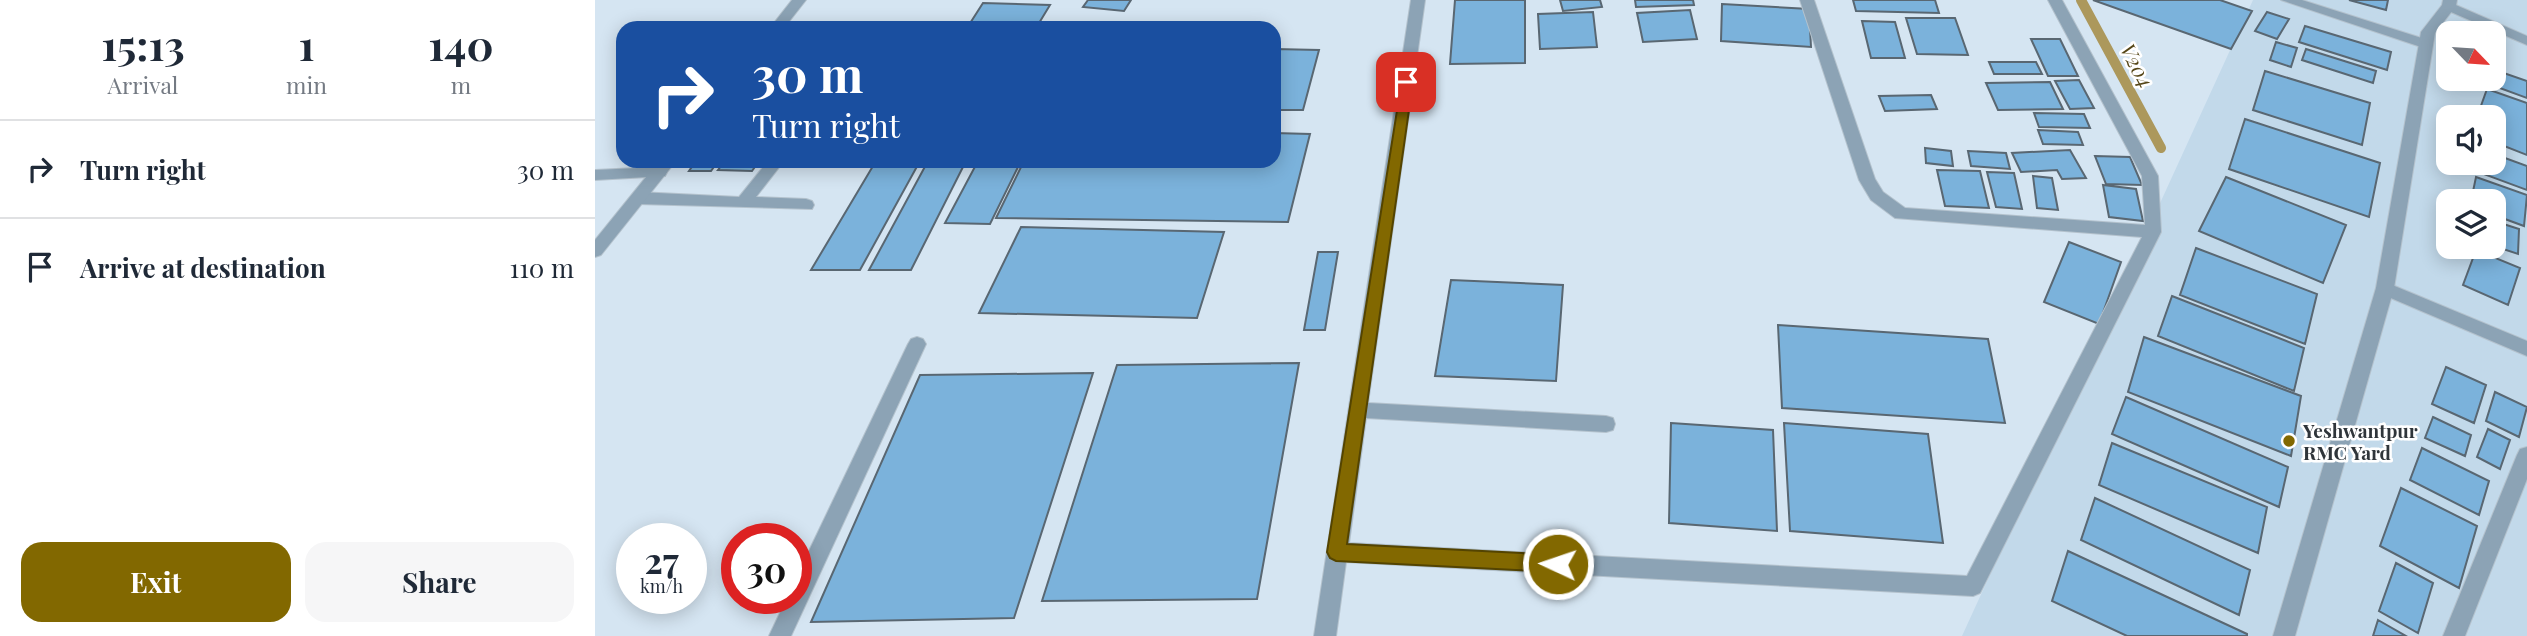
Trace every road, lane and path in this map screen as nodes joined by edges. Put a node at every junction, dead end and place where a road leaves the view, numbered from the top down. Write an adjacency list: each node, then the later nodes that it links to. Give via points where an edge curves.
1 (799, 0): 7 (street)
2 (1418, 0): 22 (street)
3 (1807, 0): 17 (street, via 1867,180 1877,196 1901,214)
4 (2055, 0): 17 (street, via 2150,176)
5 (2288, 0): 9 (street)
6 (2449, 3): 8 (street); 9 (street, via 2428,32)
7 (782, 21)
8 (2527, 40)
9 (2426, 44): 19 (street)
10 (655, 168): 13 (street)
11 (663, 168): 14 (street)
12 (771, 168): 15 (street)
13 (595, 175)
14 (638, 198): 15 (street); 18 (street)
15 (744, 202): 16 (street)
16 (806, 205)
17 (2153, 232): 25 (street, via 1973,586)
18 (595, 251)
19 (2385, 288): 21 (street); 28 (street)
20 (917, 344): 26 (street)
21 (2527, 349)
22 (1358, 410): 23 (street); 25 (street)
23 (1606, 424)
24 (2527, 455): 29 (street)
25 (1336, 552): 27 (street)
26 (780, 636)
27 (1325, 636)
28 (2284, 636)
29 (2454, 636)

